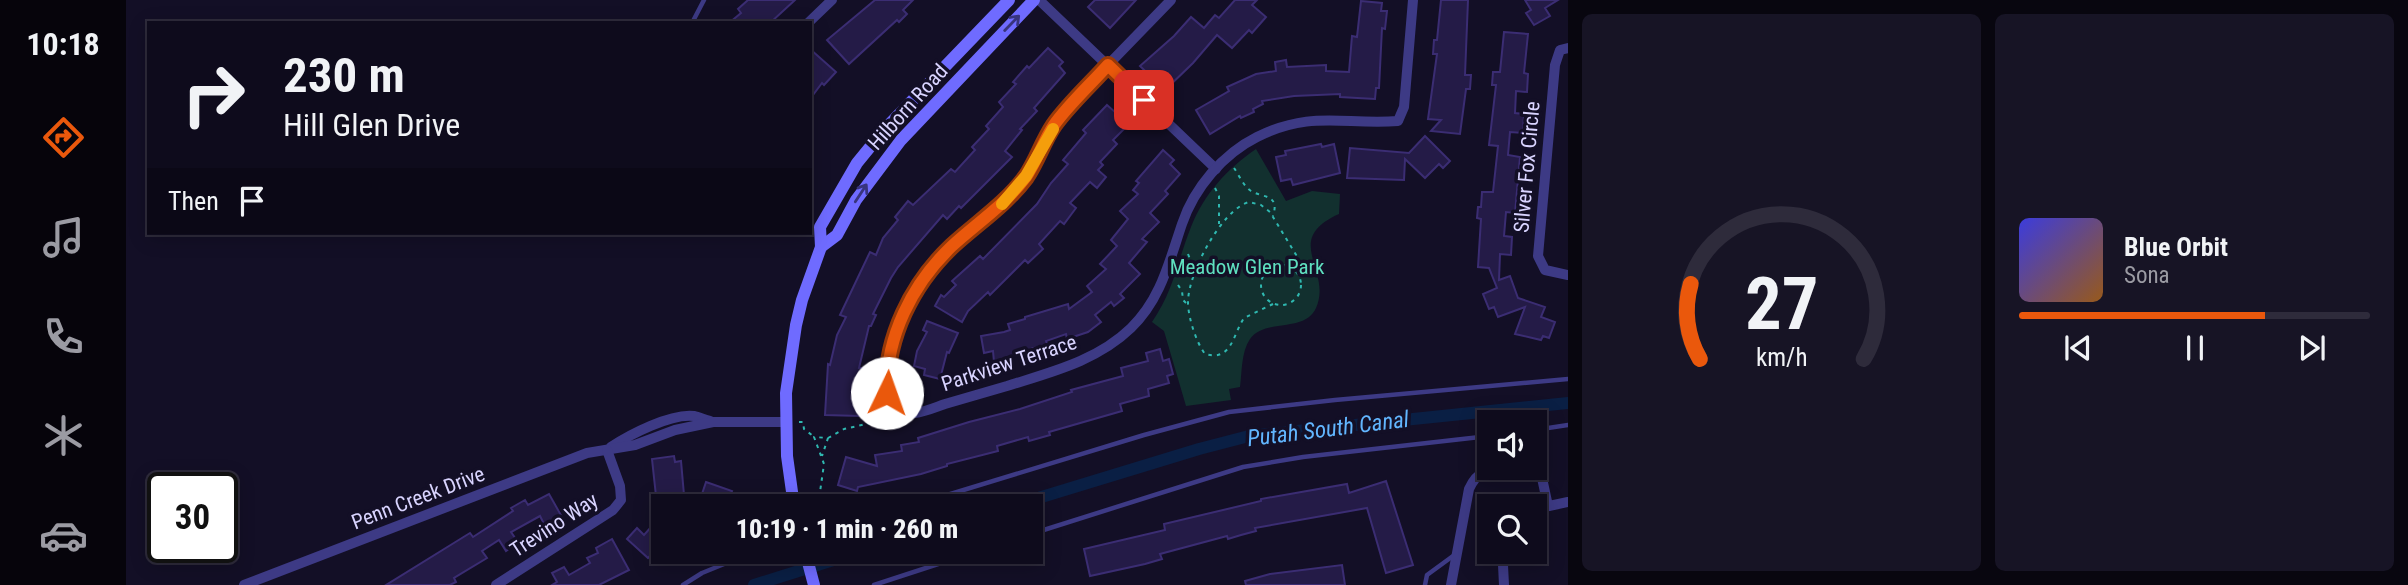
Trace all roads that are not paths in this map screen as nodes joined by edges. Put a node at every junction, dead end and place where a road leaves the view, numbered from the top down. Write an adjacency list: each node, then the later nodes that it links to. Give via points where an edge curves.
1 (704, 0): 7 (lane)
2 (832, 0): 8 (street)
3 (1009, 0): 12 (street, Hilborn Road, via 857,163 820,227)
4 (1036, 0): 10 (street); 12 (street, Hilborn Road, one-way to 4, via 837,235 862,191 901,140)
5 (1171, 0): 10 (street)
6 (1413, 0): 11 (street, Parkview Terrace, via 1404,107 1398,121 1307,120 1284,126 1255,138)
7 (693, 21)
8 (810, 21)
9 (1568, 48): 13 (street, Silver Fox Circle, via 1560,50 1556,65 1538,256 1545,271)
10 (1108, 65): 11 (street); 11 (street, Parkview Terrace, via 1055,125 1026,176 996,210 952,246 913,293 890,356 887,393 894,411 913,413 951,402 1076,364 1108,347 1149,307 1165,279 1193,199)
11 (1216, 169)
12 (821, 247): 16 (street, Hilborn Road, via 796,325)
13 (1568, 275)
14 (1568, 379): 26 (lane, via 1229,412)
15 (713, 422): 16 (street, Penn Creek Drive); 18 (street, Penn Creek Drive, via 693,416); 20 (street, Penn Creek Drive)
16 (786, 422): 25 (street, Hilborn Road)
17 (1568, 425): 19 (lane)
18 (648, 427): 20 (street, Penn Creek Drive); 22 (street, Penn Creek Drive)
19 (1547, 428)
20 (675, 430): 22 (street, Penn Creek Drive)
21 (1477, 437): 29 (lane, via 1243,467)
22 (607, 450): 35 (street, Penn Creek Drive, via 587,453); 36 (street, Trevino Way, via 621,500)
23 (1477, 476): 30 (street, via 1469,489)
24 (1542, 480): 28 (street)
25 (792, 494)
26 (950, 494)
27 (1568, 502): 28 (street)
28 (1548, 506)
29 (1043, 530)
30 (1457, 554): 40 (lane, via 1427,575); 41 (street)
31 (724, 564): 37 (lane)
32 (808, 564): 38 (street)
33 (938, 564): 39 (lane)
34 (1503, 564): 42 (street)
35 (244, 585)
36 (496, 585)
37 (683, 585)
38 (814, 585)
39 (874, 585)
40 (1425, 585)
41 (1451, 585)
42 (1504, 585)

